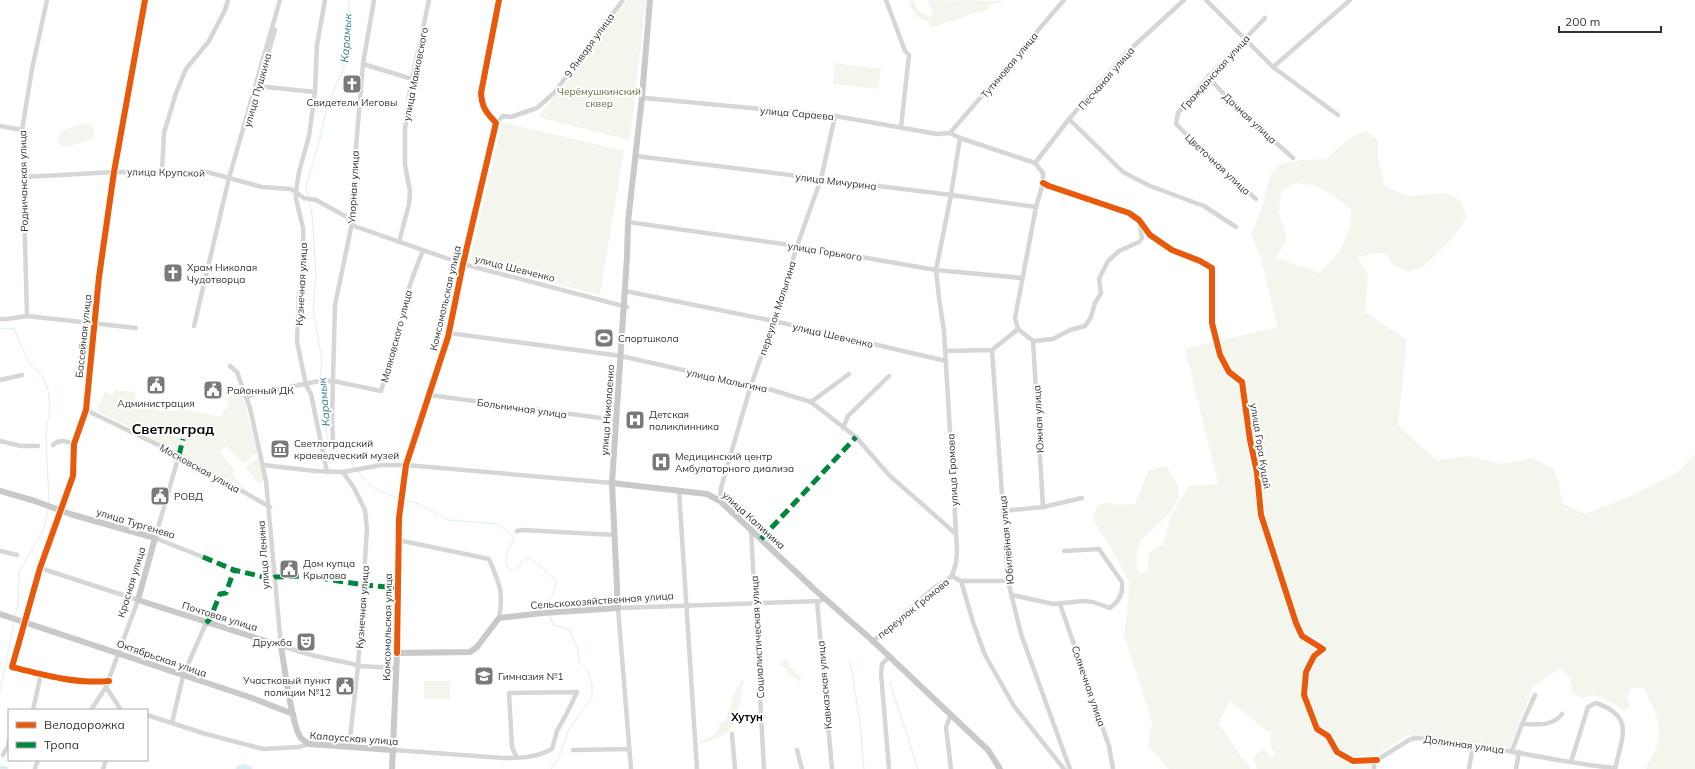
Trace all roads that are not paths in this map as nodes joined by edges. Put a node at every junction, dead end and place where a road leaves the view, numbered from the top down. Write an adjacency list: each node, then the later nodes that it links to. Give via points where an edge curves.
1 (47, 0): 32 (street, Родничанская улица)
2 (145, 0): 39 (street, Бассейная улица)
3 (228, 0): 38 (street, via 226,10 209,41 186,69 176,93 164,133)
4 (282, 0): 22 (street, улица Пушкина)
5 (325, 0): 23 (street, Кузнечная улица, via 317,45)
6 (374, 0): 18 (street, Упорная улица)
7 (429, 0): 21 (street, улица Маяковского)
8 (499, 0): 28 (street, via 480,93 485,112)
9 (622, 0): 28 (street, 9 Января улица, via 554,93 537,108 511,117 503,116)
10 (652, 0): 24 (main road, улица Николаенко)
11 (886, 0): 30 (street, via 905,51 909,55)
12 (1064, 0): 33 (street, Тутиновая улица)
13 (1184, 0): 27 (street, Песчаная улица, via 1125,54)
14 (1206, 0): 17 (street)
15 (1350, 0): 19 (street)
16 (1265, 18): 17 (street, Гражданская улица)
17 (1244, 39): 19 (street); 20 (street, Гражданская улица)
18 (362, 64): 21 (street); 51 (street, Упорная улица, via 354,154)
19 (1273, 67): 25 (street)
20 (1208, 77): 31 (street, Гражданская улица, via 1178,113 1176,124); 36 (street, Дачная улица, via 1237,108)
21 (412, 79): 53 (street, улица Маяковского, via 405,129 409,204)
22 (257, 86): 23 (street); 41 (street, улица Пушкина, via 233,174)
23 (315, 92): 44 (street, Кузнечная улица, via 309,136)
24 (644, 99): 26 (street, улица Сараева); 35 (main road, улица Николаенко)
25 (1338, 115)
26 (835, 116): 30 (street, улица Сараева); 42 (street, переулок Малыгина)
27 (1069, 119): 37 (street, Песчаная улица); 52 (street, via 1123,172 1150,186 1204,206)
28 (496, 123): 56 (street, Комсомольская улица)
29 (0, 126): 32 (street)
30 (901, 127): 33 (street, улица Сараева, via 937,134)
31 (1180, 128): 47 (street, Цветочная улица)
32 (22, 130): 40 (street, Родничанская улица)
33 (950, 133): 34 (street, улица Сараева)
34 (960, 138): 37 (street, улица Сараева); 45 (street, улица Громова)
35 (637, 156): 42 (street, улица Мичурина); 50 (main road, улица Николаенко)
36 (1293, 158)
37 (1033, 162): 43 (street, via 1043,173)
38 (162, 171): 39 (street, улица Крупской); 41 (street, улица Крупской, via 207,172)
39 (114, 172): 40 (street, улица Крупской); 64 (street, Бассейная улица)
40 (24, 177): 61 (street, Родничанская улица)
41 (229, 178): 44 (street, улица Крупской, via 262,187 291,189); 65 (street, улица Пушкина)
42 (821, 179): 45 (street, улица Мичурина); 54 (street, переулок Малыгина)
43 (1043, 183): 48 (street); 49 (street, улица Гора Куцай, via 1129,213)
44 (296, 192): 46 (street, улица Крупской); 82 (street, Кузнечная улица, via 303,228 304,264 299,292 297,342)
45 (951, 195): 48 (street, улица Мичурина); 57 (street, улица Громова)
46 (304, 198): 51 (street, улица Шевченко, via 316,200 347,217)
47 (1256, 199)
48 (1036, 207): 58 (street)
49 (1139, 220): 69 (street, via 1142,238 1139,242 1112,255 1108,261 1100,279 1101,293 1094,303 1091,317 1084,326 1053,339); 168 (street, улица Гора Куцай, via 1150,236 1172,250 1212,268 1212,323 1220,355 1229,372 1242,382 1261,515 1302,636 1323,649 1314,656 1306,672 1304,694 1310,714 1317,729 1328,736 1337,752 1353,761)
50 (630, 222): 54 (street, улица Горького); 59 (main road, улица Николаенко)
51 (352, 223): 53 (street, улица Шевченко, via 354,226); 80 (street, Упорная улица, via 335,305)
52 (1236, 227)
53 (399, 242): 55 (street, улица Шевченко)
54 (797, 246): 57 (street, улица Горького); 63 (street, переулок Малыгина)
55 (423, 251): 56 (street, улица Шевченко); 80 (street, Маяковского улица, via 400,315 381,391)
56 (462, 264): 60 (street, улица Шевченко); 68 (street, Комсомольская улица)
57 (936, 270): 58 (street, улица Горького); 71 (street, улица Громова)
58 (1022, 278): 67 (street, via 1015,318)
59 (627, 291): 60 (main road, улица Николаенко); 63 (street, улица Шевченко)
60 (626, 307): 72 (main road, улица Николаенко)
61 (26, 316): 62 (street); 64 (street)
62 (0, 319)
63 (774, 321): 73 (street, улица Шевченко); 83 (street, переулок Малыгина)
64 (94, 324): 66 (street); 87 (street, Бассейная улица)
65 (194, 326)
66 (136, 328)
67 (1018, 329): 69 (street); 70 (street)
68 (449, 334): 72 (street, улица Малыгина); 84 (street, Комсомольская улица)
69 (1033, 341): 106 (street, Южная улица)
70 (992, 350): 71 (street); 108 (street, Юбилейная улица)
71 (946, 351): 73 (street, улица Громова)
72 (622, 357): 83 (street, улица Малыгина); 88 (main road, улица Николаенко); 100 (main road, улица Николаенко)
73 (946, 361): 111 (street, улица Громова)
74 (230, 366): 85 (street, улица Ленина, via 237,372)
75 (849, 374): 86 (street)
76 (22, 375): 78 (street)
77 (889, 376): 89 (street, via 848,416)
78 (0, 380)
79 (325, 381): 80 (street, Маяковского улица)
80 (333, 381): 92 (street, Упорная улица)
81 (319, 382): 82 (street)
82 (306, 385): 85 (street); 98 (street, Кузнечная улица, via 311,394)
83 (751, 385): 86 (street, улица Малыгина); 104 (street, переулок Малыгина, via 721,488)
84 (429, 395): 88 (street, Больничная улица); 97 (street, Комсомольская улица)
85 (246, 396): 96 (street, улица Ленина)
86 (811, 402): 89 (street, улица Малыгина)
87 (86, 410): 91 (street, Бассейная улица); 95 (street, Московская улица)
88 (616, 420): 100 (main road, улица Николаенко)
89 (844, 428): 111 (street, улица Малыгина, via 856,437 889,475)
90 (0, 441): 93 (street, via 21,446)
91 (74, 444): 94 (street, via 66,441); 107 (street, Бассейная улица, via 73,476)
92 (333, 445)
93 (38, 446)
94 (53, 446)
95 (179, 455): 105 (street, Московская улица); 113 (street, Красная улица)
96 (263, 465): 98 (street); 105 (street, улица Ленина)
97 (406, 465): 99 (street, улица Калинина, via 381,465); 100 (street, улица Калинина); 114 (street, Комсомольская улица)
98 (327, 472): 99 (street)
99 (343, 472): 139 (street, Кузнечная улица, via 365,510 367,529)
100 (611, 485): 102 (main road, улица Калинина); 112 (main road, улица Николаенко)
101 (0, 492): 107 (main road, улица Тургенева)
102 (679, 492): 104 (main road, улица Калинина, via 707,494); 110 (main road, via 706,496 719,502); 128 (street)
103 (1082, 498): 106 (street)
104 (720, 501): 110 (main road, улица Калинина)
105 (270, 507): 135 (street, улица Ленина)
106 (1043, 507): 108 (street)
107 (61, 510): 113 (main road, улица Тургенева); 119 (street, Бассейная улица)
108 (1003, 512): 122 (street, Юбилейная улица)
109 (517, 531): 112 (street)
110 (751, 531): 125 (main road, улица Калинина); 126 (street, Социалистическая улица)
111 (956, 534): 120 (street, улица Громова, via 956,563)
112 (615, 535): 129 (main road, улица Николаенко)
113 (155, 538): 118 (street, улица Тургенева); 124 (main road, Красная улица)
114 (398, 540): 131 (street, via 489,559 500,586 502,602); 137 (street, Комсомольская улица)
115 (0, 550): 117 (street)
116 (1064, 551): 127 (street, via 1099,549 1122,582 1121,597 1110,608 1083,601)
117 (17, 555)
118 (203, 557)
119 (40, 568): 124 (street, Почтовая улица); 132 (street, Бассейная улица)
120 (952, 576): 121 (street); 134 (street, переулок Громова, via 934,588)
121 (961, 581): 122 (street); 181 (street, via 985,655 1014,706)
122 (1008, 581): 123 (street, Юбилейная улица)
123 (1012, 595): 127 (street); 182 (street, Юбилейная улица, via 1021,634)
124 (138, 600): 133 (main road, Почтовая улица); 136 (street, Красная улица)
125 (822, 600): 126 (street, Сельскохозяйственная улица); 134 (main road, улица Калинина); 177 (street, Кавказская улица)
126 (754, 603): 128 (street, Сельскохозяйственная улица); 175 (street, Социалистическая улица)
127 (1060, 604): 183 (street, Солнечная улица, via 1109,746)
128 (686, 605): 129 (street, Сельскохозяйственная улица); 173 (street)
129 (618, 608): 131 (main road, Сельскохозяйственная улица); 160 (street, улица Николаенко)
130 (0, 614): 132 (main road, Октябрьская улица)
131 (499, 618): 137 (main road, via 477,647 470,652)
132 (24, 621): 136 (main road, Октябрьская улица); 141 (street, Бассейная улица, via 12,667)
133 (206, 623): 135 (main road, Почтовая улица); 142 (street)
134 (873, 641): 138 (main road, улица Калинина)
135 (281, 646): 139 (street, Почтовая улица); 149 (main road, улица Ленина)
136 (119, 653): 142 (main road, Октябрьская улица); 143 (street, Красная улица)
137 (397, 653): 140 (main road, Комсомольская улица)
138 (888, 657): 152 (main road, улица Калинина); 178 (street, via 881,666 881,673)
139 (358, 666): 140 (street, Почтовая улица); 159 (street, Кузнечная улица)
140 (396, 668): 161 (main road, Комсомольская улица)
141 (41, 674): 143 (street, via 92,682); 146 (street)
142 (183, 676): 149 (main road, Октябрьская улица); 153 (street)
143 (109, 681): 144 (street, Красная улица)
144 (106, 687): 147 (street, Красная улица); 148 (street)
145 (1535, 695): 154 (street)
146 (33, 709)
147 (92, 709)
148 (119, 709)
149 (293, 714): 156 (main road, улица Ленина, via 297,732)
150 (1562, 714): 154 (street, via 1558,720 1550,724)
151 (148, 716): 153 (street, Калаусская улица)
152 (951, 716): 179 (street, via 946,726); 180 (main road, улица Калинина, via 988,750)
153 (172, 723): 156 (street, Калаусская улица, via 263,749)
154 (1522, 724): 164 (street)
155 (732, 734): 174 (street)
156 (309, 744): 159 (main road, Калаусская улица)
157 (1473, 745): 164 (street, Долинная улица); 168 (street, Долинная улица, via 1415,738); 185 (street)
158 (8, 746): 166 (street)
159 (349, 747): 161 (main road, Калаусская улица)
160 (629, 749): 162 (street); 172 (street, улица Николаенко)
161 (394, 750): 167 (street, Калаусская улица); 171 (main road, Комсомольская улица)
162 (573, 750)
163 (797, 750): 176 (street)
164 (1512, 751): 165 (street, Долинная улица)
165 (1519, 752): 169 (street, Долинная улица); 186 (street, Долинная улица)
166 (3, 755)
167 (517, 758): 167 (street, Калаусская улица, via 512,747 509,693 577,692 557,731 552,750 530,758)
168 (1377, 760): 184 (street)
169 (1571, 762): 170 (street, Долинная улица); 170 (street, via 1588,707 1596,703 1607,706 1621,718 1623,727)
170 (1615, 768)
171 (393, 769)
172 (631, 769)
173 (697, 769)
174 (735, 769)
175 (764, 769)
176 (802, 769)
177 (832, 769)
178 (889, 769)
179 (951, 769)
180 (999, 769)
181 (1064, 769)
182 (1070, 769)
183 (1113, 769)
184 (1374, 769)
185 (1469, 769)
186 (1516, 769)

